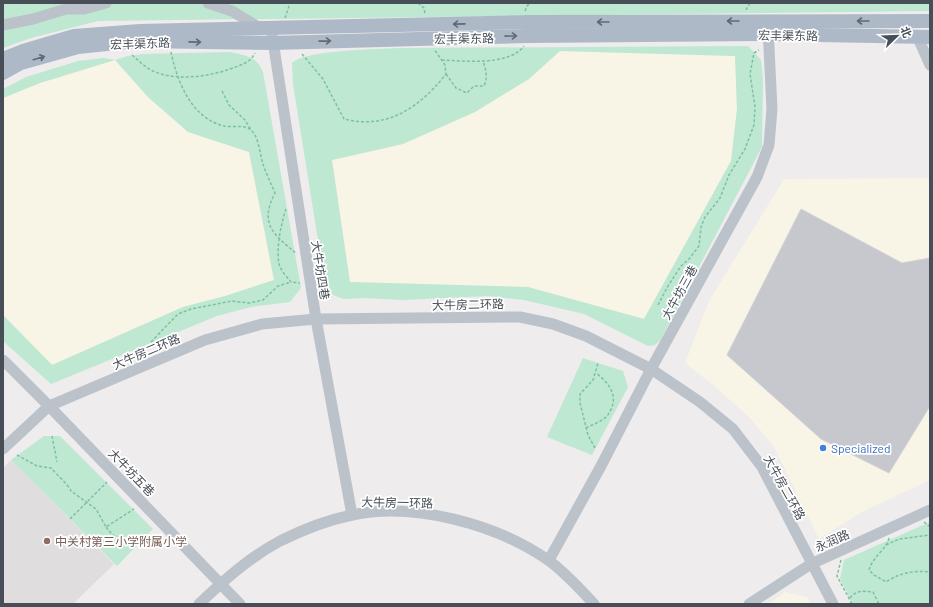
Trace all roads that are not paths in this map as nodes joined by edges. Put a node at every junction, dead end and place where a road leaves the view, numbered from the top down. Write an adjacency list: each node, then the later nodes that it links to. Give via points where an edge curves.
1 (106, 3): 4 (street, via 84,9 66,9)
2 (208, 3): 5 (street, via 232,11)
3 (930, 21): 6 (main road, 宏丰渠东路, one-way to 6)
4 (3, 25)
5 (266, 28): 6 (main road, 宏丰渠东路, one-way to 5, via 427,25); 8 (street, 大牛坊四巷); 9 (main road, 宏丰渠东路, via 140,31 74,36 23,50)
6 (769, 34): 7 (main road, 宏丰渠东路); 8 (main road, 宏丰渠东路, one-way to 6); 14 (street, 大牛坊三巷, via 772,108 769,145 757,177)
7 (924, 38): 10 (street)
8 (266, 42): 11 (main road, 宏丰渠东路, one-way to 8, via 21,63 78,47 135,41); 12 (street, 大牛坊四巷)
9 (3, 59)
10 (930, 65)
11 (3, 73)
12 (316, 319): 14 (street, 大牛房二环路, via 520,317 553,324 586,336); 15 (street, 大牛房二环路, via 262,324 205,340); 18 (street, 大牛坊四巷)
13 (3, 360): 15 (street, 大牛坊五巷)
14 (651, 369): 19 (street, 大牛坊三巷); 20 (street, 大牛房二环路, via 700,402 732,429 762,467)
15 (49, 406): 16 (street, 大牛房二环路); 21 (street, 大牛坊五巷)
16 (3, 449)
17 (930, 510): 20 (street, 永润路)
18 (352, 515): 19 (street, 大牛房一环路, via 395,512 451,518 490,530); 21 (street, 大牛房一环路, via 321,524 280,541 247,562)
19 (549, 560): 24 (street, 大牛房一环路)
20 (811, 564): 25 (street, 永润路); 26 (street, 大牛房二环路)
21 (221, 583): 22 (street, 大牛房一环路); 23 (street, 大牛坊五巷)
22 (199, 604)
23 (240, 604)
24 (594, 604)
25 (749, 604)
26 (833, 604)

